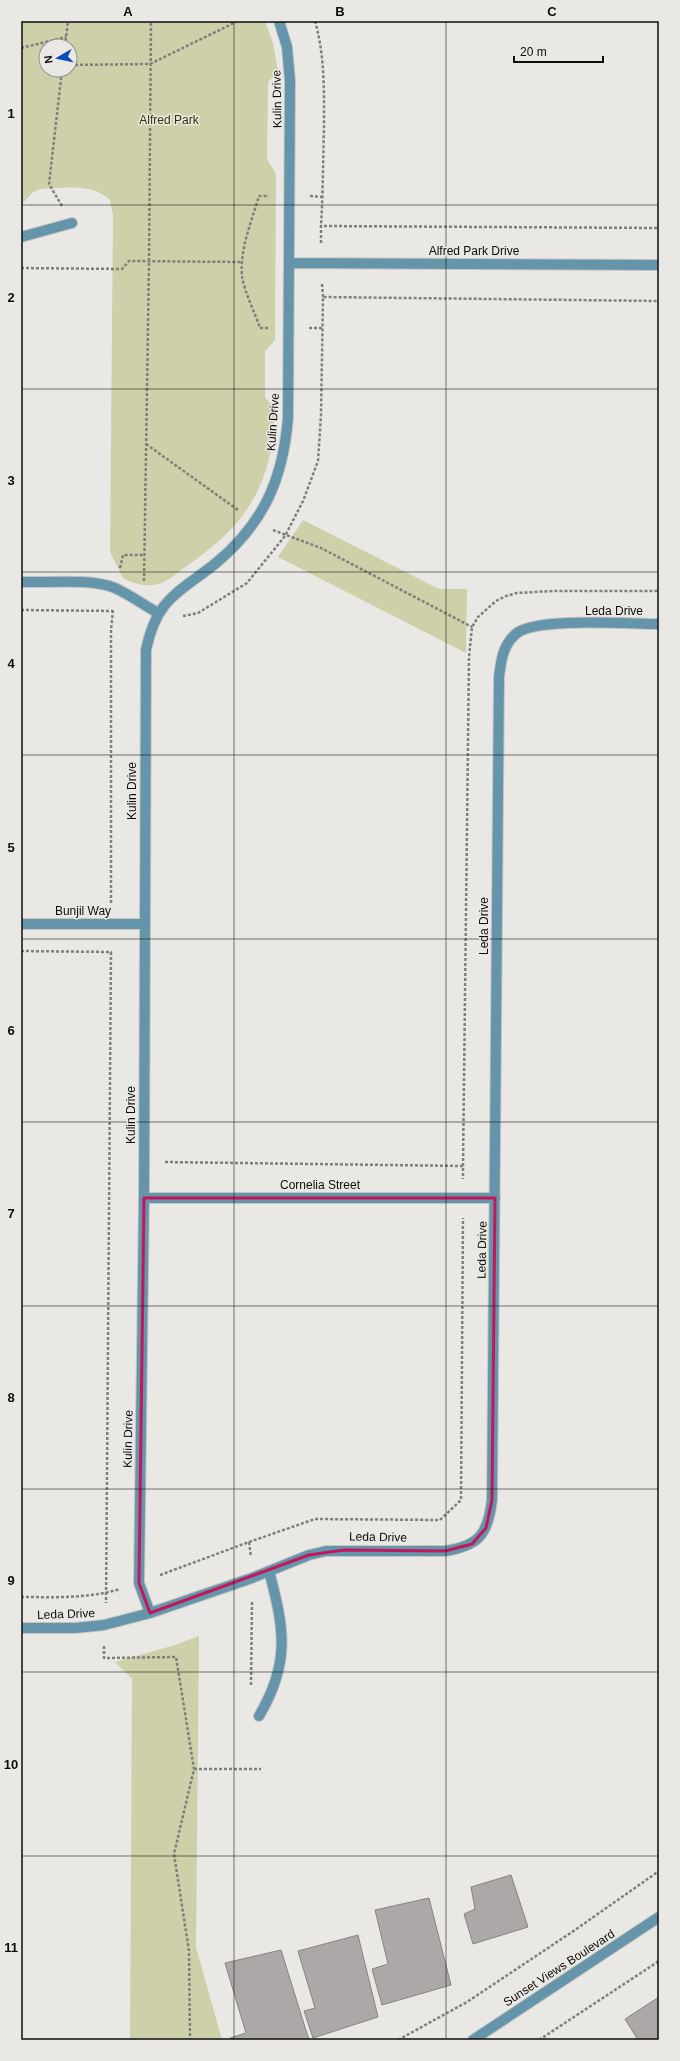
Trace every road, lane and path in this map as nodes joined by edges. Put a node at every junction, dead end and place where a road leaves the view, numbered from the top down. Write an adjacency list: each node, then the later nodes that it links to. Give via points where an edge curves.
1 (68, 21): 6 (path)
2 (151, 21): 8 (path)
3 (238, 21): 8 (path)
4 (278, 21): 18 (street, Kulin Drive, via 287,47 290,81)
5 (315, 21): 12 (path, via 321,43 324,79)
6 (66, 37): 7 (path)
7 (21, 48)
8 (150, 64): 9 (path); 15 (path)
9 (78, 65)
10 (61, 78): 11 (path, via 49,184)
11 (72, 223): 14 (street)
12 (321, 226): 13 (path); 17 (path)
13 (659, 228)
14 (21, 237)
15 (149, 262): 16 (path); 20 (path, via 129,261 122,269); 23 (path)
16 (242, 262)
17 (322, 263): 18 (street, Alfred Park Drive); 19 (street, Alfred Park Drive); 21 (path)
18 (289, 264): 24 (street, Kulin Drive, via 286,444 276,484)
19 (659, 266)
20 (21, 268)
21 (323, 297): 22 (path); 25 (path, via 318,461 303,501)
22 (659, 300)
23 (146, 444): 24 (path); 26 (path)
24 (255, 522): 25 (path); 33 (street, Kulin Drive, via 231,549 185,585)
25 (285, 536): 33 (path, via 247,583 198,613 181,616); 35 (path, via 321,548)
26 (144, 555): 28 (path, via 123,555); 30 (path)
27 (21, 582): 28 (street, via 90,583)
28 (116, 588): 30 (street); 32 (path)
29 (659, 591): 35 (path, via 517,593 496,600 478,617)
30 (144, 606): 33 (street)
31 (21, 610): 32 (path)
32 (113, 612): 37 (path)
33 (158, 613): 38 (street, Kulin Drive, via 149,635 145,662)
34 (659, 624): 45 (street, Leda Drive, via 533,626 518,632 511,639 501,660)
35 (472, 627): 42 (path, via 469,657)
36 (21, 924): 37 (street, Bunjil Way)
37 (111, 924): 38 (street, Bunjil Way); 40 (path)
38 (145, 924): 41 (street, Kulin Drive)
39 (21, 951): 40 (path)
40 (111, 952): 48 (path)
41 (144, 1161): 42 (path); 43 (street, Kulin Drive)
42 (463, 1166): 44 (path)
43 (144, 1198): 44 (street, Cornelia Street); 50 (street, Kulin Drive, via 139,1583)
44 (463, 1198): 45 (street, Cornelia Street); 46 (path, via 461,1500 440,1520 315,1519)
45 (495, 1198): 47 (street, Leda Drive, via 492,1500 486,1528 472,1544 461,1549 326,1551)
46 (250, 1542)
47 (269, 1571): 50 (street, Leda Drive); 53 (street, via 279,1608 282,1632 281,1659 277,1680)
48 (106, 1593): 49 (path, via 76,1597); 51 (path)
49 (21, 1597)
50 (150, 1613): 51 (street, Leda Drive)
51 (104, 1626): 52 (street, Leda Drive); 54 (path, via 104,1658 176,1657)
52 (21, 1628)
53 (259, 1716)
54 (194, 1769): 55 (path); 59 (path, via 174,1854 189,1951)
55 (261, 1769)
56 (659, 1871): 60 (path, via 467,2002)
57 (659, 1917): 61 (street, Sunset Views Boulevard)
58 (659, 1961): 62 (path)
59 (190, 2040)
60 (398, 2040)
61 (473, 2040)
62 (539, 2040)

